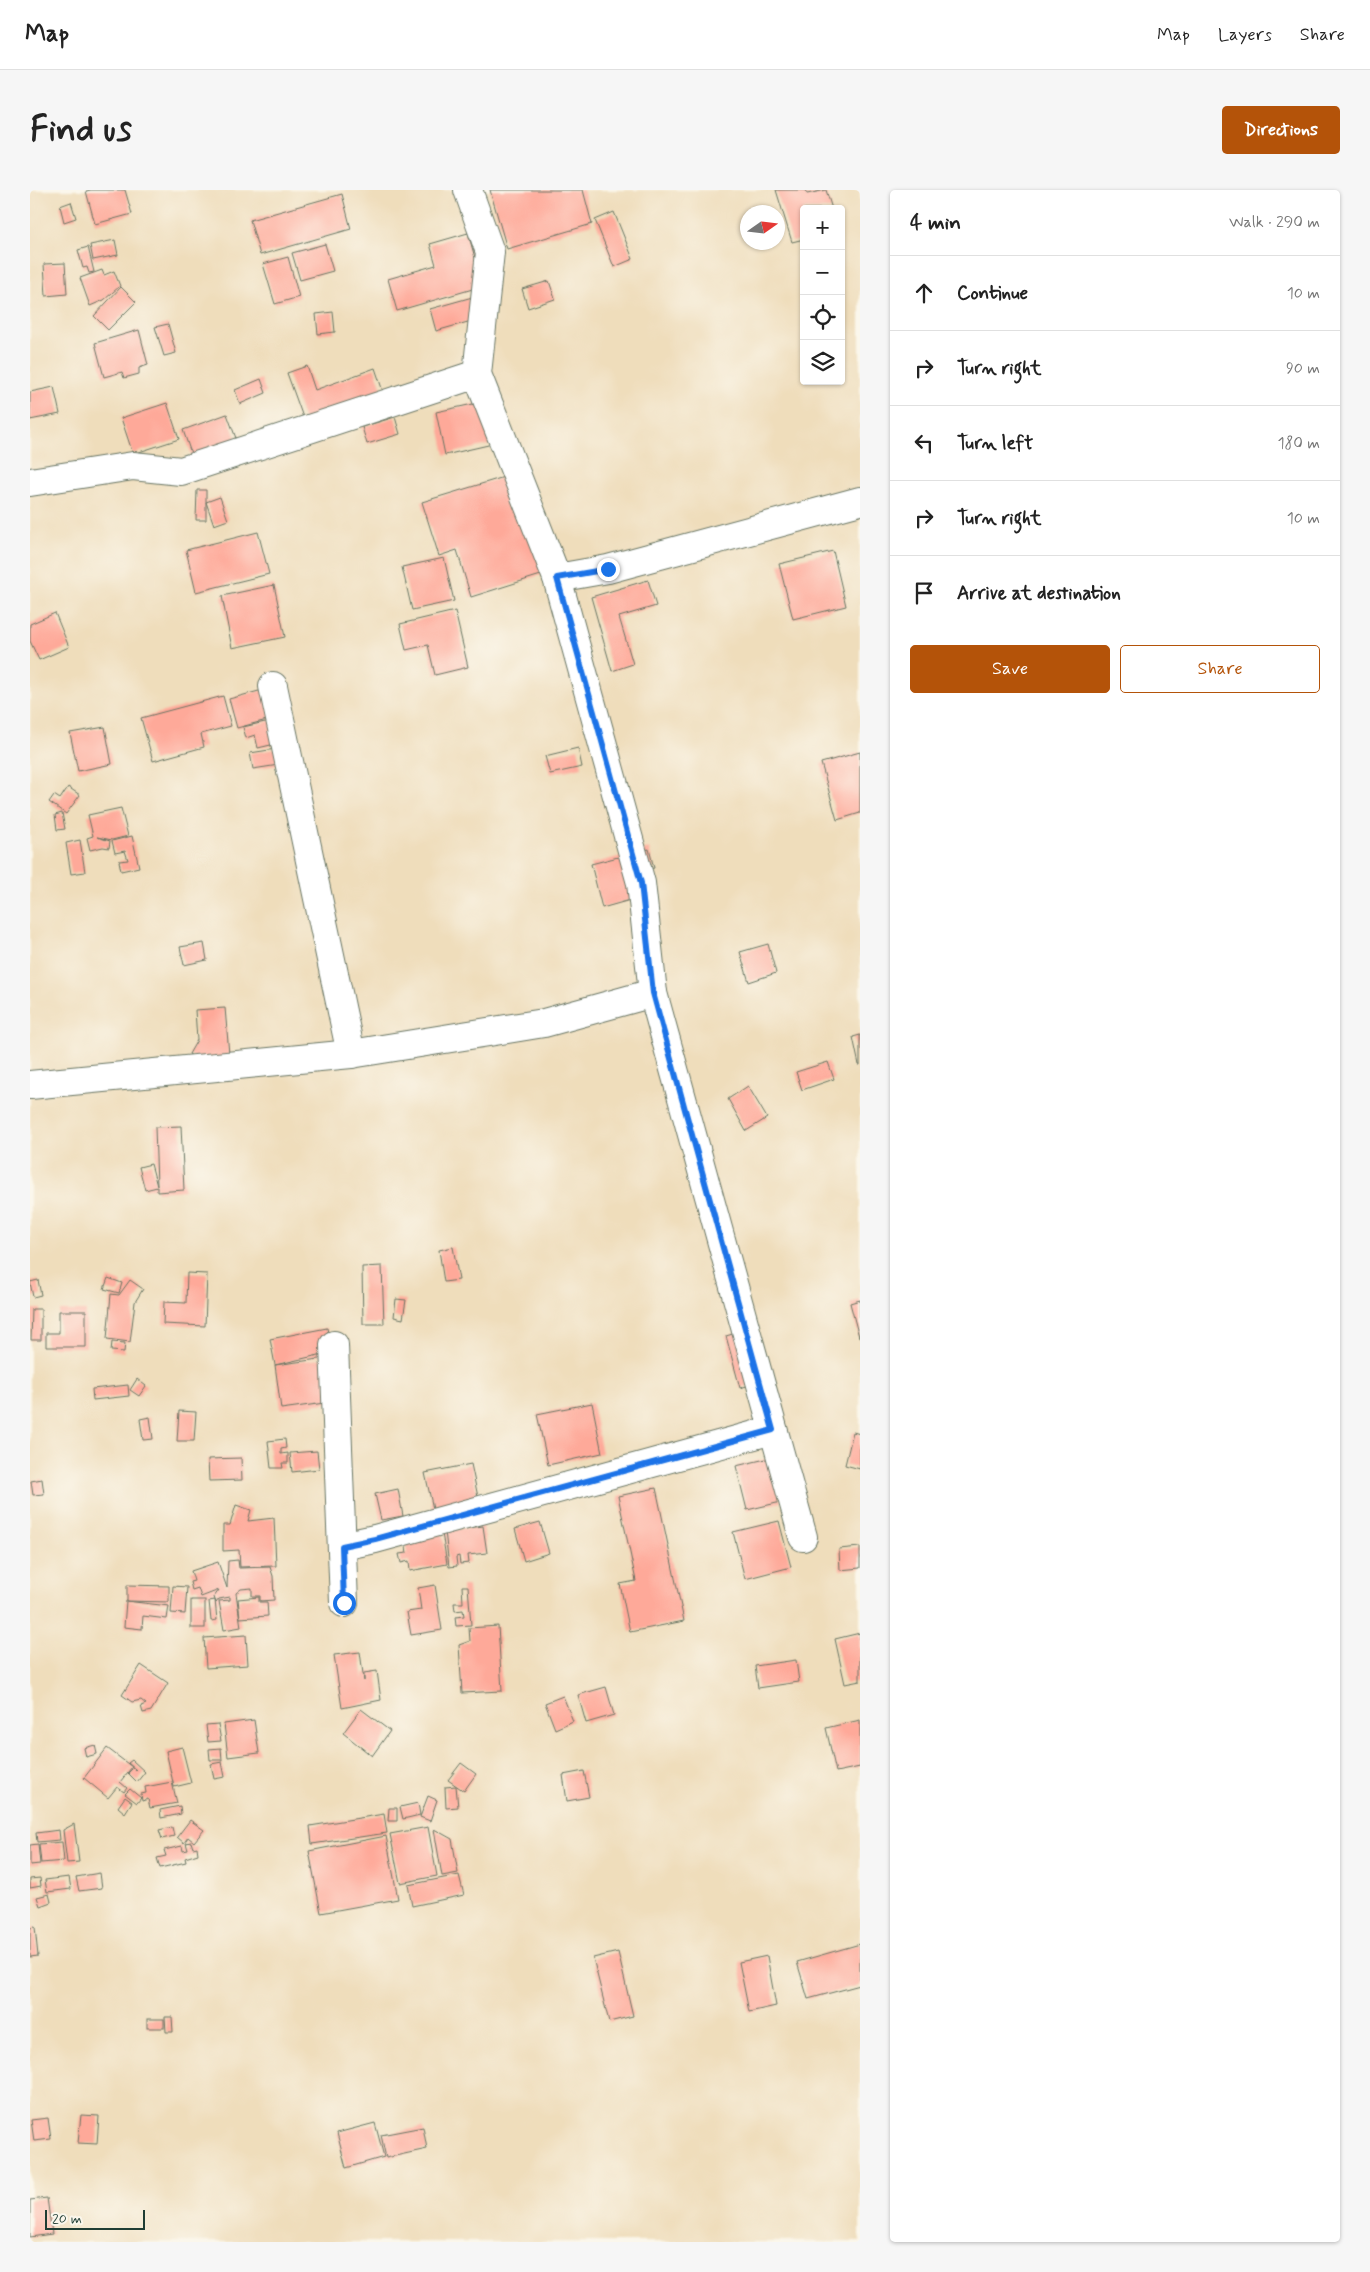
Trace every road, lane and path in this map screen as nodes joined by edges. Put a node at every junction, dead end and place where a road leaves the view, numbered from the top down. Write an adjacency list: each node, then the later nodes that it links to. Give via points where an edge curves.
1 (468, 190): 2 (street, via 490,252)
2 (477, 374): 3 (street, via 181,471 133,466); 5 (street)
3 (30, 482)
4 (860, 501): 5 (street, via 608,569)
5 (557, 578): 7 (street, via 641,883)
6 (273, 686): 8 (street)
7 (653, 993): 8 (street, via 544,1023); 11 (street)
8 (351, 1054): 9 (street)
9 (30, 1085)
10 (334, 1344): 13 (street)
11 (773, 1430): 12 (street); 13 (street)
12 (802, 1537)
13 (342, 1546): 14 (street)
14 (344, 1603)

